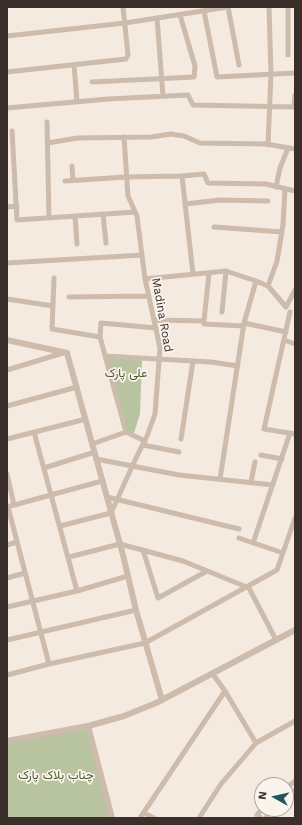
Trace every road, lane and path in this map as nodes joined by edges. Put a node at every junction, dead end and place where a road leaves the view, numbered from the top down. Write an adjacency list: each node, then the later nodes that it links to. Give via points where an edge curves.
1 (123, 7): 8 (street)
2 (225, 7): 5 (street); 12 (street)
3 (269, 7): 15 (street)
4 (288, 7): 10 (street)
5 (204, 11): 6 (street); 15 (street, via 217,77)
6 (180, 15): 7 (street); 16 (street, via 194,66 194,77)
7 (156, 18): 8 (street); 16 (street)
8 (125, 23): 9 (street); 11 (street, via 128,55 126,59)
9 (7, 36)
10 (288, 55)
11 (74, 65): 13 (street); 20 (street)
12 (239, 65)
13 (7, 72)
14 (295, 73): 15 (street)
15 (271, 74): 21 (street)
16 (161, 79): 17 (street); 19 (street)
17 (92, 82)
18 (295, 95): 22 (street)
19 (163, 96): 20 (street); 21 (street, via 188,95 193,105)
20 (77, 102): 23 (street)
21 (270, 107): 22 (street); 28 (street)
22 (294, 107)
23 (7, 108)
24 (47, 122): 27 (street)
25 (12, 130): 41 (street)
26 (124, 137): 27 (street, via 77,138); 28 (street, via 171,134 200,143); 32 (street, Madina Road)
27 (48, 143): 46 (street)
28 (268, 145): 29 (street)
29 (288, 148): 30 (street); 36 (street)
30 (295, 149)
31 (72, 166): 34 (street)
32 (126, 176): 33 (street); 34 (street); 43 (street, Madina Road, via 128,196)
33 (182, 176): 36 (street, via 204,174 208,183 266,184); 40 (street)
34 (73, 180): 35 (street)
35 (65, 181)
36 (276, 187): 37 (street)
37 (285, 189): 38 (street); 48 (street)
38 (295, 191)
39 (268, 201): 40 (street, via 220,200)
40 (185, 204): 55 (street)
41 (16, 206): 42 (street); 46 (street, via 17,220)
42 (7, 207)
43 (135, 212): 44 (street); 51 (street, Madina Road)
44 (103, 214): 45 (street); 49 (street)
45 (75, 216): 46 (street); 50 (street)
46 (49, 218)
47 (214, 227): 48 (street)
48 (282, 232): 59 (street, via 277,261)
49 (106, 243)
50 (77, 244)
51 (142, 255): 52 (street); 57 (street, Madina Road)
52 (7, 263)
53 (226, 271): 54 (street); 58 (street); 65 (street)
54 (209, 273): 55 (street); 68 (street)
55 (193, 274): 57 (street)
56 (54, 278): 64 (street)
57 (145, 279): 61 (street, Madina Road)
58 (256, 281): 59 (street); 69 (street)
59 (268, 286): 60 (street, via 286,307)
60 (295, 290)
61 (149, 296): 62 (street); 67 (street, Madina Road)
62 (70, 297)
63 (7, 299): 64 (street)
64 (53, 306): 72 (street, via 52,329)
65 (222, 312)
66 (290, 312): 71 (street)
67 (154, 320): 68 (street); 70 (street, Madina Road)
68 (204, 321): 69 (street, via 204,324)
69 (244, 324): 71 (street); 80 (street)
70 (156, 328): 72 (street, via 101,323); 78 (street, Madina Road)
71 (286, 332): 74 (street)
72 (100, 337): 77 (street)
73 (7, 340): 76 (street)
74 (284, 340): 75 (street); 87 (street, via 264,429)
75 (295, 344)
76 (64, 352): 81 (street); 82 (street, via 68,353)
77 (105, 356): 78 (street); 86 (street)
78 (160, 360): 79 (street); 90 (street, Madina Road, via 155,414)
79 (193, 361): 80 (street); 89 (street)
80 (238, 366): 100 (street)
81 (7, 370)
82 (77, 387): 83 (street); 84 (street)
83 (7, 406)
84 (86, 419): 85 (street); 91 (street)
85 (34, 432): 88 (street); 98 (street)
86 (126, 432): 90 (street); 91 (street)
87 (294, 434): 95 (street)
88 (7, 439)
89 (182, 439)
90 (144, 443): 92 (street); 97 (street, Madina Road)
91 (92, 444): 93 (street)
92 (179, 452)
93 (96, 455): 97 (street); 98 (street); 101 (street)
94 (261, 455): 95 (street)
95 (282, 458): 103 (street)
96 (255, 462): 102 (street)
97 (133, 465): 100 (street, via 179,475); 106 (street, Madina Road)
98 (44, 468): 104 (street)
99 (7, 474): 107 (street)
100 (220, 478): 102 (street)
101 (102, 482): 104 (street); 105 (street)
102 (251, 482): 103 (street)
103 (273, 484): 115 (street)
104 (51, 495): 107 (street); 111 (street)
105 (107, 497): 106 (street); 109 (street)
106 (117, 500): 109 (street, Madina Road); 112 (street)
107 (14, 505): 108 (street)
108 (7, 507): 114 (street)
109 (111, 513): 111 (street); 116 (street)
110 (295, 518): 119 (street)
111 (60, 526): 120 (street)
112 (239, 530)
113 (239, 538): 115 (street)
114 (17, 542): 117 (street); 122 (street)
115 (253, 543): 119 (street)
116 (120, 544): 118 (street); 120 (street); 123 (street)
117 (7, 545)
118 (144, 550): 121 (street); 121 (street, via 158,598)
119 (283, 553): 125 (street, via 277,570)
120 (69, 557): 126 (street)
121 (207, 571): 125 (street)
122 (25, 573): 124 (street); 127 (street)
123 (128, 576): 126 (street); 129 (street)
124 (7, 578)
125 (245, 587): 133 (street, via 249,588); 134 (street)
126 (77, 590): 127 (street)
127 (32, 600): 128 (street); 131 (street)
128 (7, 607)
129 (136, 610): 131 (street); 134 (street)
130 (295, 630): 133 (street)
131 (40, 632): 132 (street); 135 (street)
132 (7, 640)
133 (276, 640): 136 (street)
134 (145, 642): 135 (street); 139 (street)
135 (50, 664): 137 (street)
136 (212, 673): 138 (street); 139 (street)
137 (7, 675)
138 (225, 691): 143 (street); 144 (street)
139 (162, 700): 141 (street, via 124,716)
140 (295, 720): 143 (street)
141 (88, 726): 142 (street); 145 (street)
142 (7, 741)
143 (256, 743): 147 (street)
144 (142, 816): 146 (street)
145 (112, 818)
146 (154, 818)
147 (198, 818)

